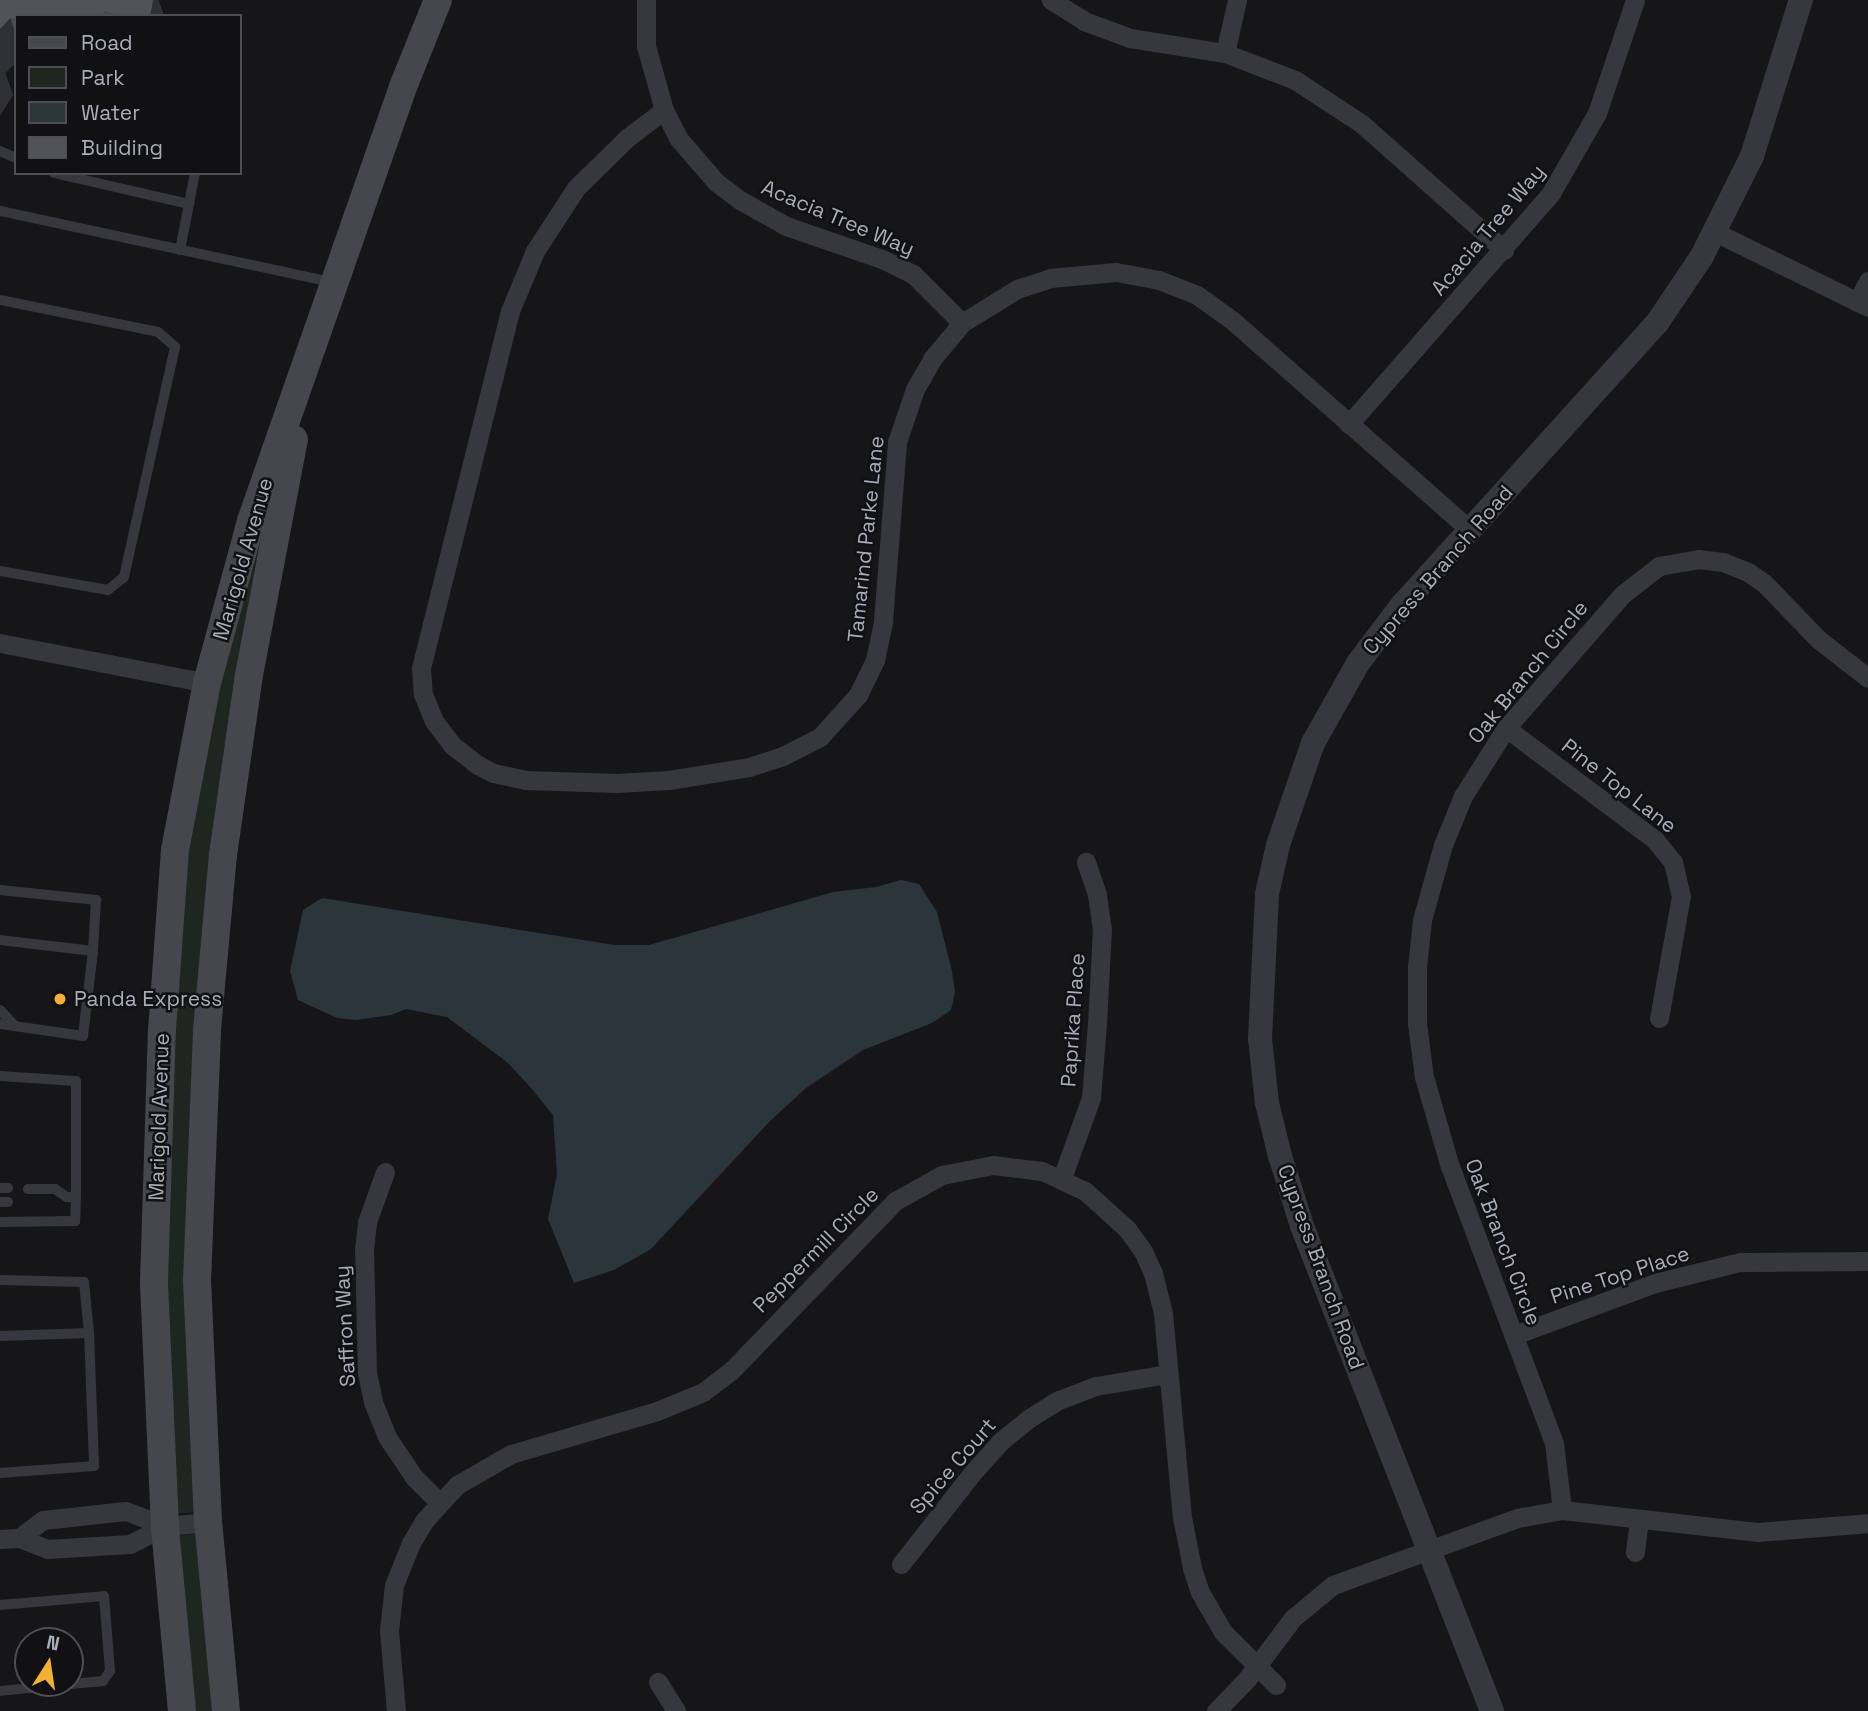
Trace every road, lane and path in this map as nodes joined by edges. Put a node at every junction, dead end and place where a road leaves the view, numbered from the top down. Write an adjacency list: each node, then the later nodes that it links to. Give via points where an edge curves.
1 (438, 0): 17 (main road, Marigold Avenue)
2 (646, 0): 8 (street, Acacia Tree Way, via 646,46)
3 (1051, 0): 7 (street, via 1084,21 1130,38)
4 (1237, 0): 7 (street)
5 (1634, 0): 15 (street, Acacia Tree Way, via 1605,91 1582,143 1551,193)
6 (1801, 0): 13 (street, Cypress Branch Road, via 1752,156)
7 (1225, 53): 15 (street, via 1295,80 1344,111)
8 (664, 110): 20 (street, Acacia Tree Way, via 697,162 740,200 786,226 898,265 925,283); 20 (street, Tamarind Parke Lane, via 627,138 576,188 535,251 510,311 421,668 434,721 464,756 509,777 617,783 749,767 820,737 858,695 875,660 883,621 901,422 923,373)
9 (63, 175): 11 (lane)
10 (195, 175): 11 (lane)
11 (189, 204): 14 (lane)
12 (0, 211): 14 (lane)
13 (1715, 232): 19 (street); 23 (street, Cypress Branch Road, via 1657,323)
14 (180, 250): 17 (lane)
15 (1504, 250): 22 (street, Acacia Tree Way)
16 (1868, 281): 19 (street)
17 (335, 283): 21 (main road, Marigold Avenue)
18 (0, 300): 24 (lane, via 158,332 175,347 124,577 108,590)
19 (1863, 304)
20 (962, 323): 22 (street, Tamarind Parke Lane, via 1017,289 1050,278 1115,272 1159,280 1216,308)
21 (305, 373): 27 (main road, Marigold Avenue, via 251,521); 53 (main road, Marigold Avenue, via 249,675 223,855 207,1030 197,1281)
22 (1349, 424): 23 (street, Tamarind Parke Lane)
23 (1470, 530): 57 (street, Cypress Branch Road, via 1385,626 1327,714 1278,845 1263,940 1262,1060 1280,1156 1302,1226)
24 (0, 571)
25 (0, 643): 27 (street)
26 (1868, 678): 28 (street, Oak Branch Circle, via 1818,639 1748,572 1723,562 1684,559 1659,566 1629,588)
27 (207, 683): 55 (main road, Marigold Avenue, via 175,850 162,1031 154,1282)
28 (1506, 728): 34 (street, Pine Top Lane, via 1656,840 1674,862 1681,896); 46 (street, Oak Branch Circle, via 1463,796 1443,845 1422,920 1416,993 1430,1106)
29 (1086, 862): 39 (street, Paprika Place, via 1102,930 1096,1037 1091,1098)
30 (0, 890): 32 (lane, via 96,900)
31 (0, 940): 32 (lane)
32 (93, 951): 36 (lane, via 83,1035)
33 (0, 1010): 36 (lane)
34 (1659, 1018)
35 (0, 1024): 36 (lane)
36 (14, 1025)
37 (0, 1076): 41 (lane, via 76,1081)
38 (385, 1172): 50 (street, Saffron Way, via 367,1222 363,1249 367,1373 387,1437 414,1477)
39 (1062, 1178): 48 (street, Peppermill Circle, via 1107,1208 1143,1251 1159,1292); 50 (street, Peppermill Circle, via 993,1165 942,1175 916,1188 873,1220 730,1371 703,1392 657,1411 511,1454 472,1473)
40 (28, 1189): 41 (lane, via 55,1189)
41 (76, 1197): 42 (lane, via 75,1221)
42 (0, 1222)
43 (1868, 1261): 46 (street, Pine Top Place, via 1741,1262 1655,1283)
44 (0, 1280): 45 (lane, via 84,1282)
45 (89, 1333): 47 (lane); 49 (lane, via 94,1466)
46 (1514, 1335): 51 (street, Oak Branch Circle, via 1554,1443)
47 (0, 1336)
48 (1168, 1374): 59 (street, Spice Court, via 1096,1387 1059,1400 1028,1419 982,1462); 61 (street, Peppermill Circle, via 1182,1517 1192,1568 1216,1622)
49 (0, 1473)
50 (439, 1502): 67 (street, Peppermill Circle, via 411,1543 394,1585 389,1631)
51 (1562, 1510): 52 (street); 57 (street, via 1517,1518)
52 (1639, 1519): 54 (street, via 1757,1532); 58 (street)
53 (208, 1521): 55 (street); 66 (main road, Marigold Avenue)
54 (1868, 1523)
55 (165, 1526): 56 (street, via 130,1544 47,1549); 56 (street, via 126,1511 43,1520); 65 (main road, Marigold Avenue)
56 (10, 1538)
57 (1428, 1550): 61 (street, via 1354,1576 1312,1600); 70 (street, Cypress Branch Road)
58 (1634, 1552)
59 (901, 1564)
60 (0, 1605): 64 (lane, via 104,1596 110,1671 103,1681)
61 (1256, 1667): 63 (street, Peppermill Circle); 69 (street)
62 (658, 1682): 68 (street)
63 (1276, 1685)
64 (0, 1691)
65 (182, 1711)
66 (226, 1711)
67 (396, 1711)
68 (676, 1711)
69 (1216, 1711)
70 (1492, 1711)

